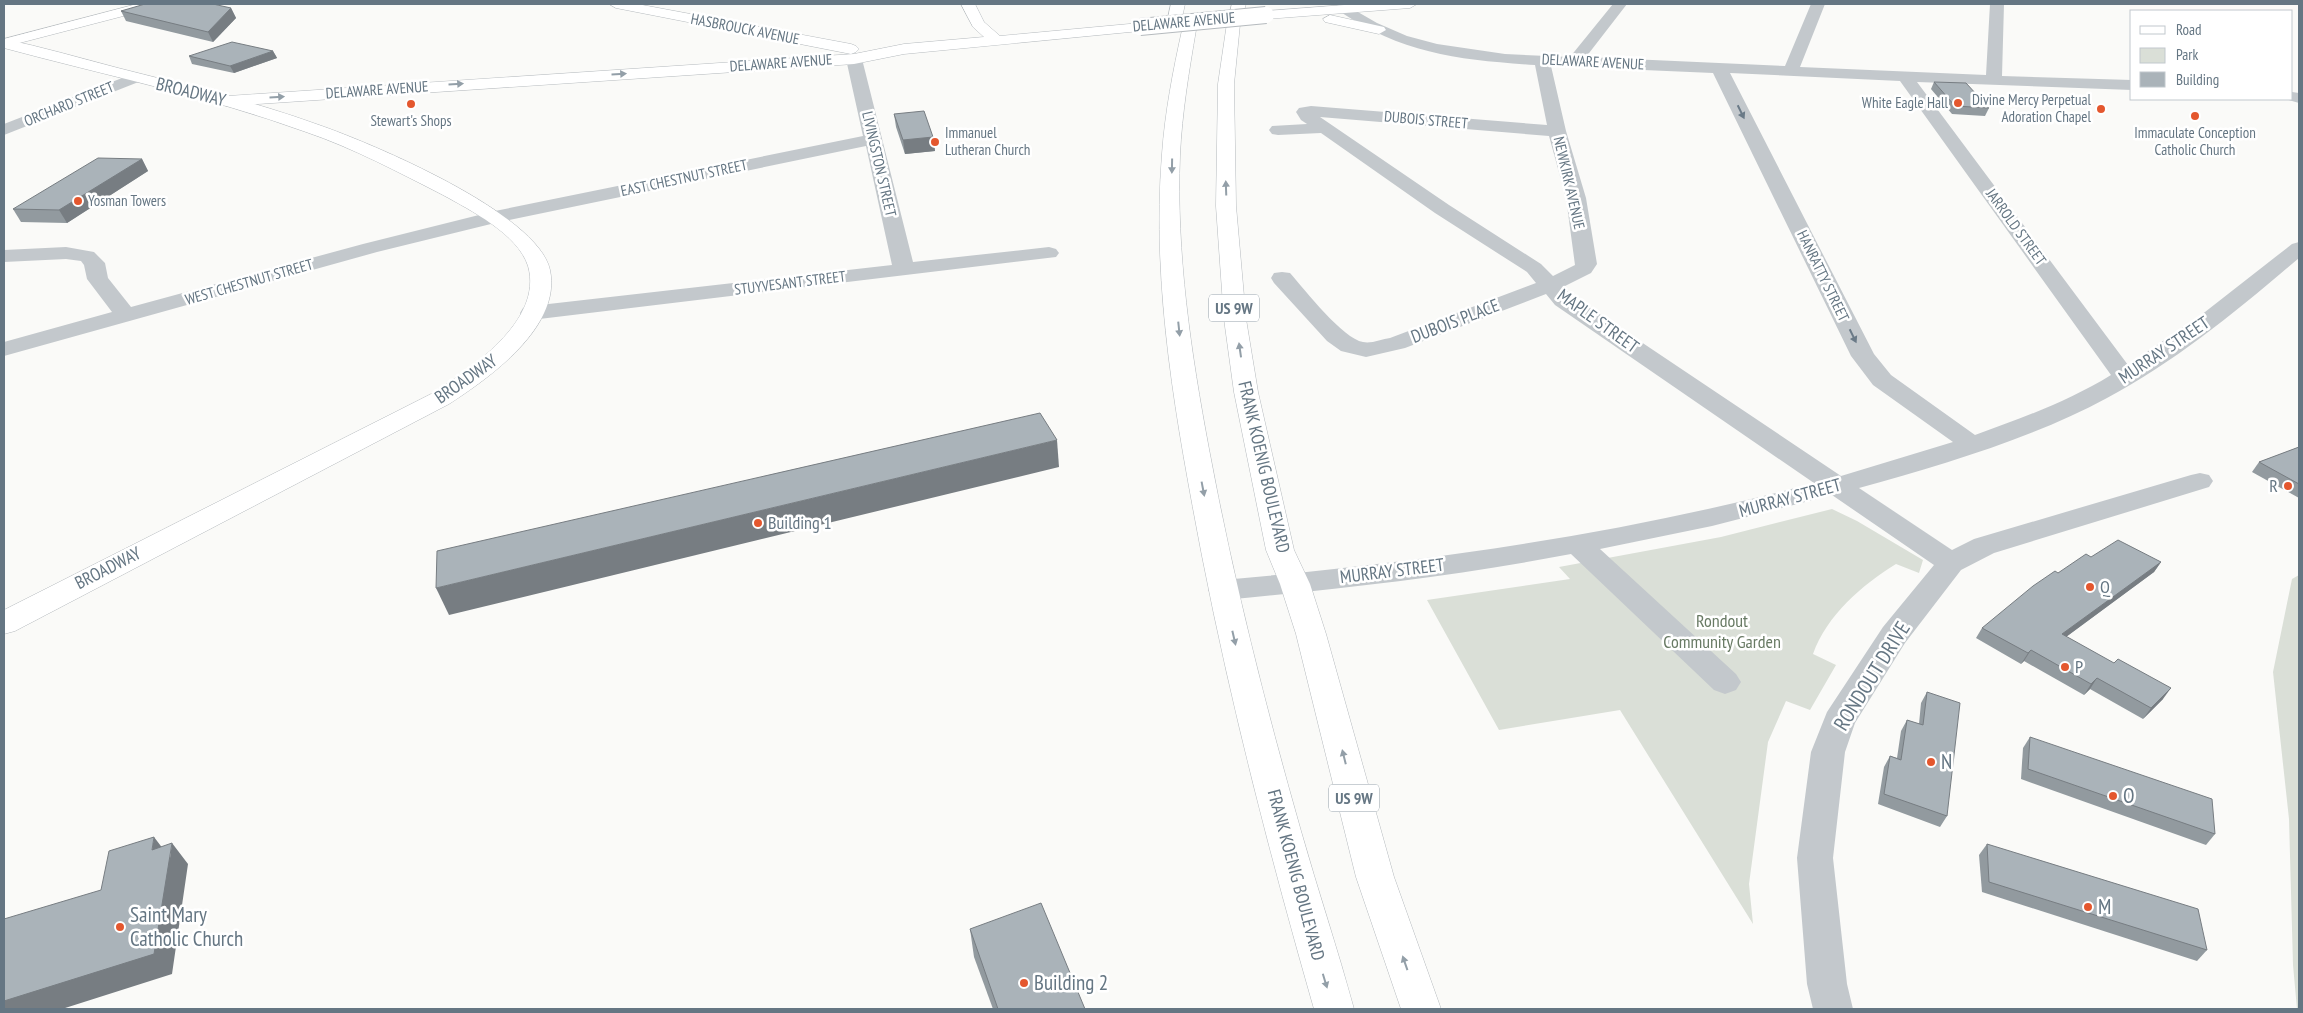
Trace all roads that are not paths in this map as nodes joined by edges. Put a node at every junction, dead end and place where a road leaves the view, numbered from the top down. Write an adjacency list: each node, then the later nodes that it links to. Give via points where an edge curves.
1 (153, 4): 18 (main road)
2 (616, 4): 19 (main road, HASBROUCK AVENUE, via 844,48)
3 (968, 4): 17 (main road, via 978,24)
4 (1178, 4): 30 (main road, via 1168,70)
5 (1198, 4): 30 (main road, FRANK KOENIG BOULEVARD, via 1190,28)
6 (1239, 4): 15 (main road, FRANK KOENIG BOULEVARD / US 9W)
7 (1251, 4): 15 (main road)
8 (1410, 4): 12 (main road)
9 (1620, 4): 22 (street)
10 (1818, 4): 24 (street)
11 (1997, 4): 27 (street)
12 (1351, 6): 13 (main road, DELAWARE AVENUE); 16 (street, DELAWARE AVENUE)
13 (1266, 15): 16 (main road, via 1331,19); 17 (main road, DELAWARE AVENUE, bridge)
14 (992, 16): 17 (main road, via 996,22)
15 (1236, 26): 52 (main road, FRANK KOENIG BOULEVARD / US 9W, one-way to 15, via 1280,550 1246,392 1229,255 1226,84)
16 (1379, 30): 21 (street, DELAWARE AVENUE, via 1443,49)
17 (995, 39): 19 (main road, DELAWARE AVENUE)
18 (4, 43): 25 (main road, BROADWAY)
19 (904, 49): 20 (main road, DELAWARE AVENUE)
20 (854, 59): 29 (main road, DELAWARE AVENUE, one-way to 20); 35 (street, LIVINGSTON STREET)
21 (1542, 60): 22 (street, DELAWARE AVENUE); 34 (street, NEWKIRK AVENUE)
22 (1575, 61): 23 (street, DELAWARE AVENUE)
23 (1719, 68): 24 (street, DELAWARE AVENUE); 47 (street, HANRATTY STREET, one-way to 47, via 1863,356 1882,380)
24 (1791, 71): 26 (street, DELAWARE AVENUE)
25 (135, 78): 29 (main road, BROADWAY); 32 (street, ORCHARD STREET)
26 (1906, 78): 27 (street, DELAWARE AVENUE); 46 (street, JARROLD STREET)
27 (1994, 81): 28 (street, DELAWARE AVENUE)
28 (2130, 85)
29 (228, 101): 36 (main road, BROADWAY, via 355,145)
30 (1175, 118): 53 (main road, FRANK KOENIG BOULEVARD, one-way to 53, via 1171,204 1178,320 1186,393)
31 (1318, 124): 33 (street); 34 (street, DUBOIS STREET, via 1305,114 1307,111); 42 (street, MAPLE STREET, via 1534,268)
32 (4, 130)
33 (1278, 130)
34 (1557, 131): 42 (street, NEWKIRK AVENUE, via 1576,198 1586,264 1584,269)
35 (874, 139): 36 (street, EAST CHESTNUT STREET); 40 (street, LIVINGSTON STREET)
36 (495, 217): 43 (main road, BROADWAY, via 523,242 538,264 540,294); 44 (street, WEST CHESTNUT STREET)
37 (2299, 248): 46 (street, MURRAY STREET, via 2227,308)
38 (1049, 253): 40 (street, STUYVESANT STREET)
39 (4, 256): 44 (street, via 66,252 87,256 94,263 98,279)
40 (904, 270): 43 (street, STUYVESANT STREET)
41 (1282, 278): 42 (street, DUBOIS PLACE, via 1335,336 1358,350 1397,343)
42 (1550, 285): 49 (street, MAPLE STREET, via 1563,300)
43 (531, 313): 54 (main road, BROADWAY, via 508,348 477,376 440,399)
44 (126, 316): 45 (street, WEST CHESTNUT STREET)
45 (4, 349)
46 (2126, 377): 47 (street, MURRAY STREET, via 2095,395)
47 (1973, 445): 49 (street, MURRAY STREET)
48 (2200, 481): 51 (street, RONDOUT DRIVE, via 1984,546)
49 (1837, 486): 50 (street, MURRAY STREET, via 1718,517); 51 (street)
50 (1577, 544): 52 (street, MURRAY STREET); 55 (street)
51 (1951, 563): 58 (street, RONDOUT DRIVE, via 1894,635 1839,721 1828,752 1815,858 1826,984)
52 (1295, 584): 53 (street, MURRAY STREET); 57 (main road, FRANK KOENIG BOULEVARD / US 9W, one-way to 52, via 1375,876 1322,673)
53 (1223, 590): 56 (main road, FRANK KOENIG BOULEVARD, one-way to 56, via 1293,872)
54 (4, 623)
55 (1725, 682)
56 (1334, 1009)
57 (1421, 1009)
58 (1834, 1009)

